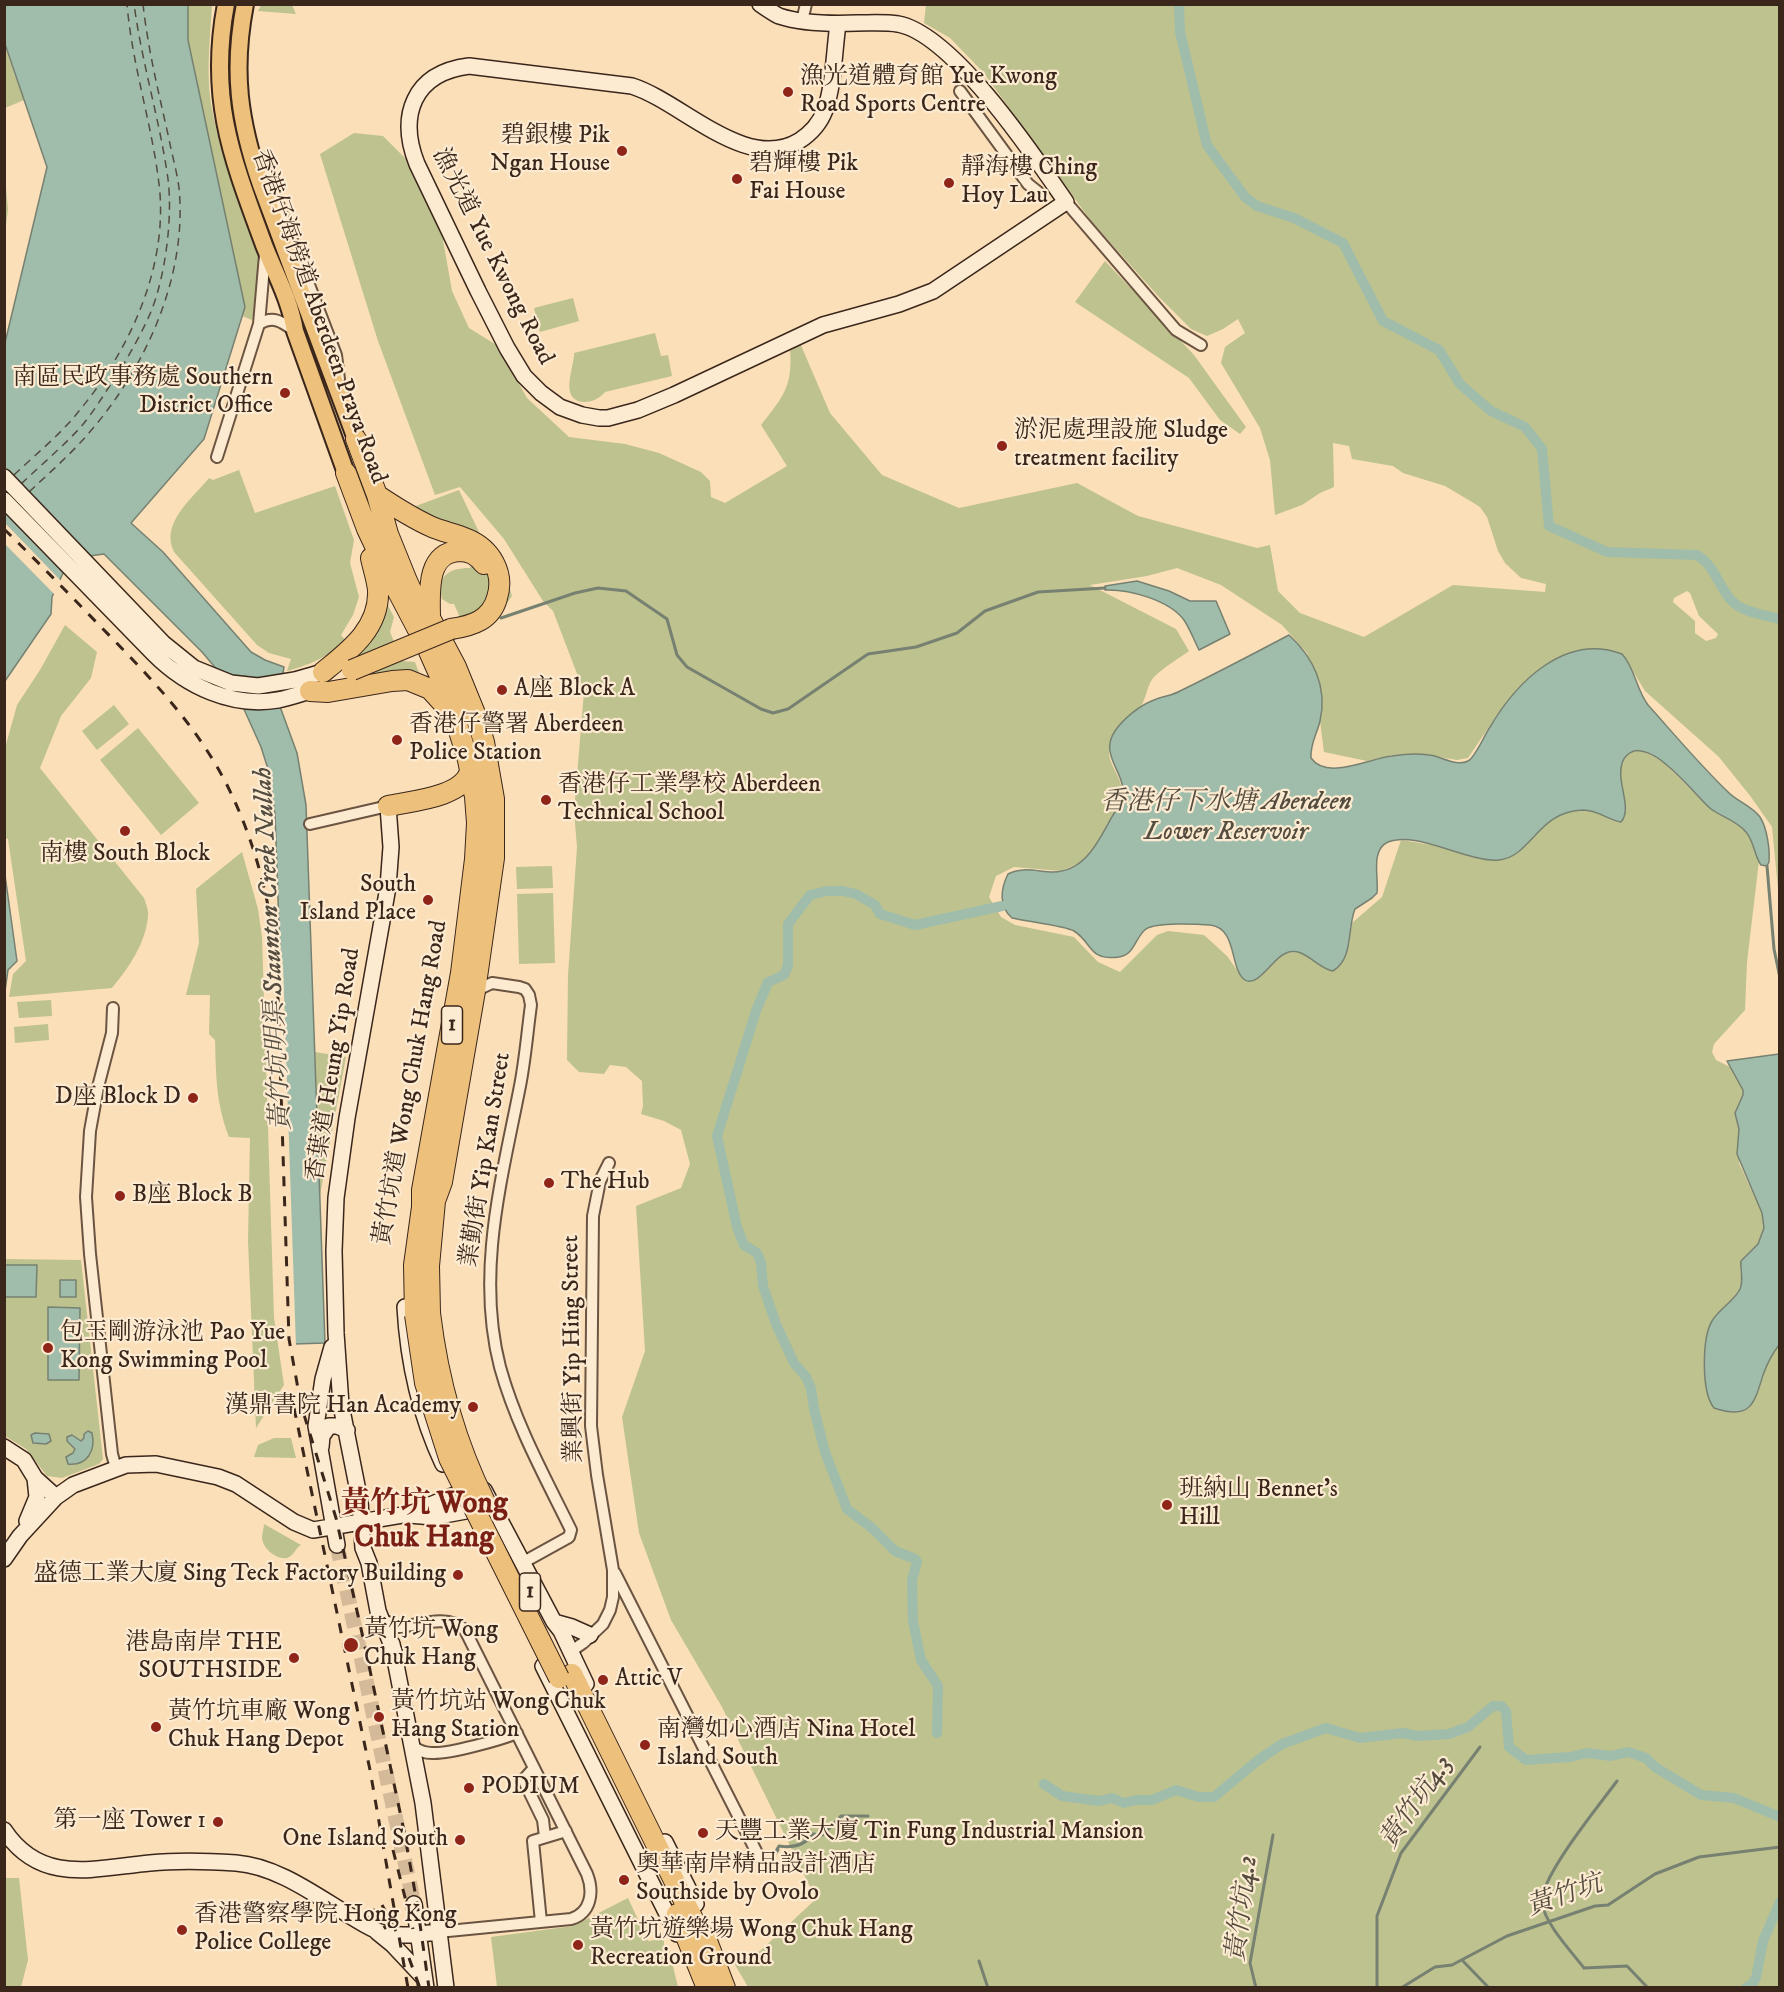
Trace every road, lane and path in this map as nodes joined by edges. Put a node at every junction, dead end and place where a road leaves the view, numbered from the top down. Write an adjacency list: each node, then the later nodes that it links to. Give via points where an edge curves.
1 (226, 4): 10 (main road, 香港仔海傍道 Aberdeen Praya Road, via 219,51 222,114 231,153)
2 (759, 4): 5 (street, via 779,16)
3 (806, 4): 5 (street)
4 (246, 8): 14 (main road, 香港仔海傍道 Aberdeen Praya Road, via 238,62 244,125 261,185)
5 (802, 21): 6 (street)
6 (838, 24): 9 (street, via 900,24 927,37 1010,122); 9 (street, 漁光道 Yue Kwong Road, via 823,116 802,139 779,149 760,150 736,143 651,92 632,86 469,66 439,75 421,91 411,108 408,126 417,164 511,354 524,376 547,398 590,417 608,418 638,410 823,325 933,291)
7 (960, 91): 8 (street, via 1028,184)
8 (1038, 192)
9 (1066, 202): 13 (street, via 1176,330)
10 (265, 248): 11 (street); 12 (main road, 香港仔海傍道 Aberdeen Praya Road, via 292,313)
11 (259, 324): 12 (street, via 277,320); 15 (street)
12 (295, 330): 16 (main road, 香港仔海傍道 Aberdeen Praya Road)
13 (1201, 345)
14 (356, 439): 18 (highway, 香港仔海傍道 Aberdeen Praya Road / 1)
15 (217, 457)
16 (346, 473): 20 (highway, 香港仔海傍道 Aberdeen Praya Road / 1)
17 (4, 477): 23 (street, via 164,643 194,668 231,683 258,686)
18 (377, 495): 21 (highway, via 407,516); 22 (highway, 香港仔海傍道 Aberdeen Praya Road / 1, via 381,516)
19 (4, 500): 24 (street, via 180,676 214,693 241,700 278,700)
20 (367, 528): 22 (highway, 香港仔海傍道 Aberdeen Praya Road / 1, via 393,586); 23 (highway, via 378,593 376,609 361,638)
21 (473, 548): 22 (highway, via 445,556 435,567); 23 (highway, bridge, via 489,576 488,590 478,609 452,629 352,670)
22 (425, 626): 25 (highway, 黃竹坑道 Wong Chuk Hang Road / 1); 31 (highway, 黃竹坑道 Wong Chuk Hang Road / 1, via 456,667 476,716 494,799 494,858)
23 (328, 674): 24 (highway)
24 (310, 691): 25 (highway, via 328,692 401,680 430,689)
25 (453, 715): 26 (highway, 黃竹坑道 Wong Chuk Hang Road / 1)
26 (470, 771): 27 (highway, via 467,781); 29 (highway, 黃竹坑道 Wong Chuk Hang Road / 1)
27 (450, 792): 28 (highway); 29 (highway, via 464,802)
28 (388, 806): 30 (street); 37 (street, 香葉道 Heung Yip Road, via 388,888 336,1198)
29 (477, 823): 35 (highway, 黃竹坑道 Wong Chuk Hang Road / 1, via 461,973)
30 (310, 824)
31 (475, 992): 34 (highway, 黃竹坑道 Wong Chuk Hang Road / 1); 59 (street, 業勤街 Yip Kan Street, via 492,983 519,987 529,995 531,1005 520,1088 495,1216 490,1301 509,1396 571,1530 569,1537)
32 (113, 1008): 43 (street, via 112,1033 90,1131 86,1201)
33 (609, 1164): 60 (street, 業興街 Yip Hing Street, via 600,1181 593,1216 591,1426)
34 (442, 1182): 36 (highway, 1, via 435,1201); 45 (street, 黃竹坑道 Wong Chuk Hang Road, via 437,1286 441,1347 457,1430)
35 (422, 1190): 36 (highway, 1, via 414,1265); 46 (street, 黃竹坑道 Wong Chuk Hang Road, via 413,1206 406,1257 407,1329 427,1426)
36 (422, 1314): 83 (highway, 1, bridge, via 454,1430 479,1490 640,1825 695,1923)
37 (336, 1333): 38 (street, 香葉道 Heung Yip Road); 39 (street, 香葉道 Heung Yip Road)
38 (340, 1396): 39 (street); 40 (street, 香葉道 Heung Yip Road)
39 (320, 1398): 42 (street, 香葉道 Heung Yip Road, via 316,1426)
40 (347, 1430): 42 (street, via 332,1425 325,1430); 52 (street, 香葉道 Heung Yip Road)
41 (4, 1447): 44 (street, via 24,1460)
42 (320, 1453): 47 (street, 香葉道 Heung Yip Road)
43 (116, 1468): 48 (street, via 73,1485); 53 (street, via 156,1464 218,1477 236,1484)
44 (35, 1478): 48 (street); 55 (street, via 36,1497)
45 (484, 1490): 46 (street); 59 (street, 黃竹坑道 Wong Chuk Hang Road)
46 (457, 1494): 49 (street, 黃竹坑道 Wong Chuk Hang Road); 50 (street)
47 (328, 1496): 53 (street, via 318,1517); 54 (street, 香葉道 Heung Yip Road)
48 (56, 1497): 55 (street)
49 (466, 1511): 50 (street, via 433,1517); 65 (street, 黃竹坑道 Wong Chuk Hang Road)
50 (408, 1514): 51 (street)
51 (381, 1520): 52 (street); 58 (street, 香葉道 Heung Yip Road, via 370,1541)
52 (361, 1521): 54 (street); 58 (street, 香葉道 Heung Yip Road, via 362,1544)
53 (294, 1522): 54 (street, via 313,1530)
54 (334, 1526): 56 (street, 香葉道 Heung Yip Road)
55 (20, 1536): 57 (street)
56 (337, 1545)
57 (4, 1559)
58 (369, 1563): 61 (street, 香葉道 Heung Yip Road)
59 (522, 1563): 62 (street, 黃竹坑道 Wong Chuk Hang Road)
60 (613, 1570): 64 (street, via 610,1610 603,1624); 75 (street)
61 (375, 1587): 63 (street, 香葉道 Heung Yip Road); 67 (street, 香葉道 Heung Yip Road, via 378,1611)
62 (554, 1622): 64 (street); 65 (street, via 548,1635); 66 (street, 黃竹坑道 Wong Chuk Hang Road)
63 (388, 1623): 67 (street, 香葉道 Heung Yip Road); 69 (street, via 401,1627 448,1621 460,1626)
64 (590, 1635): 66 (street, via 579,1637)
65 (528, 1636): 68 (street, 黃竹坑道 Wong Chuk Hang Road)
66 (568, 1648): 68 (street); 83 (street, 黃竹坑道 Wong Chuk Hang Road, via 703,1919)
67 (394, 1652): 70 (street, 香葉道 Heung Yip Road)
68 (540, 1661): 83 (street, 黃竹坑道 Wong Chuk Hang Road, via 676,1933)
69 (517, 1733): 70 (street, via 438,1753); 71 (street)
70 (414, 1747): 76 (street, 香葉道 Heung Yip Road)
71 (534, 1768): 73 (street); 74 (street, via 525,1783 543,1821)
72 (4, 1830): 80 (street, via 33,1858 68,1871 177,1861 251,1865 306,1889)
73 (566, 1831): 74 (street); 79 (street, via 587,1874 590,1899 576,1917)
74 (545, 1837): 79 (street, via 533,1841)
75 (759, 1857)
76 (430, 1862): 77 (street); 81 (street, 香葉道 Heung Yip Road)
77 (418, 1875)
78 (414, 1904): 82 (street)
79 (541, 1922): 81 (street)
80 (374, 1930): 82 (street); 84 (street, via 393,1945)
81 (438, 1932): 82 (street); 85 (street, 香葉道 Heung Yip Road)
82 (418, 1934): 84 (street)
83 (699, 1945): 86 (highway, 黃竹坑道 Wong Chuk Hang Road / 1); 87 (highway, 黃竹坑道 Wong Chuk Hang Road / 1)
84 (425, 1983)
85 (446, 1988)
86 (707, 1988)
87 (726, 1988)

